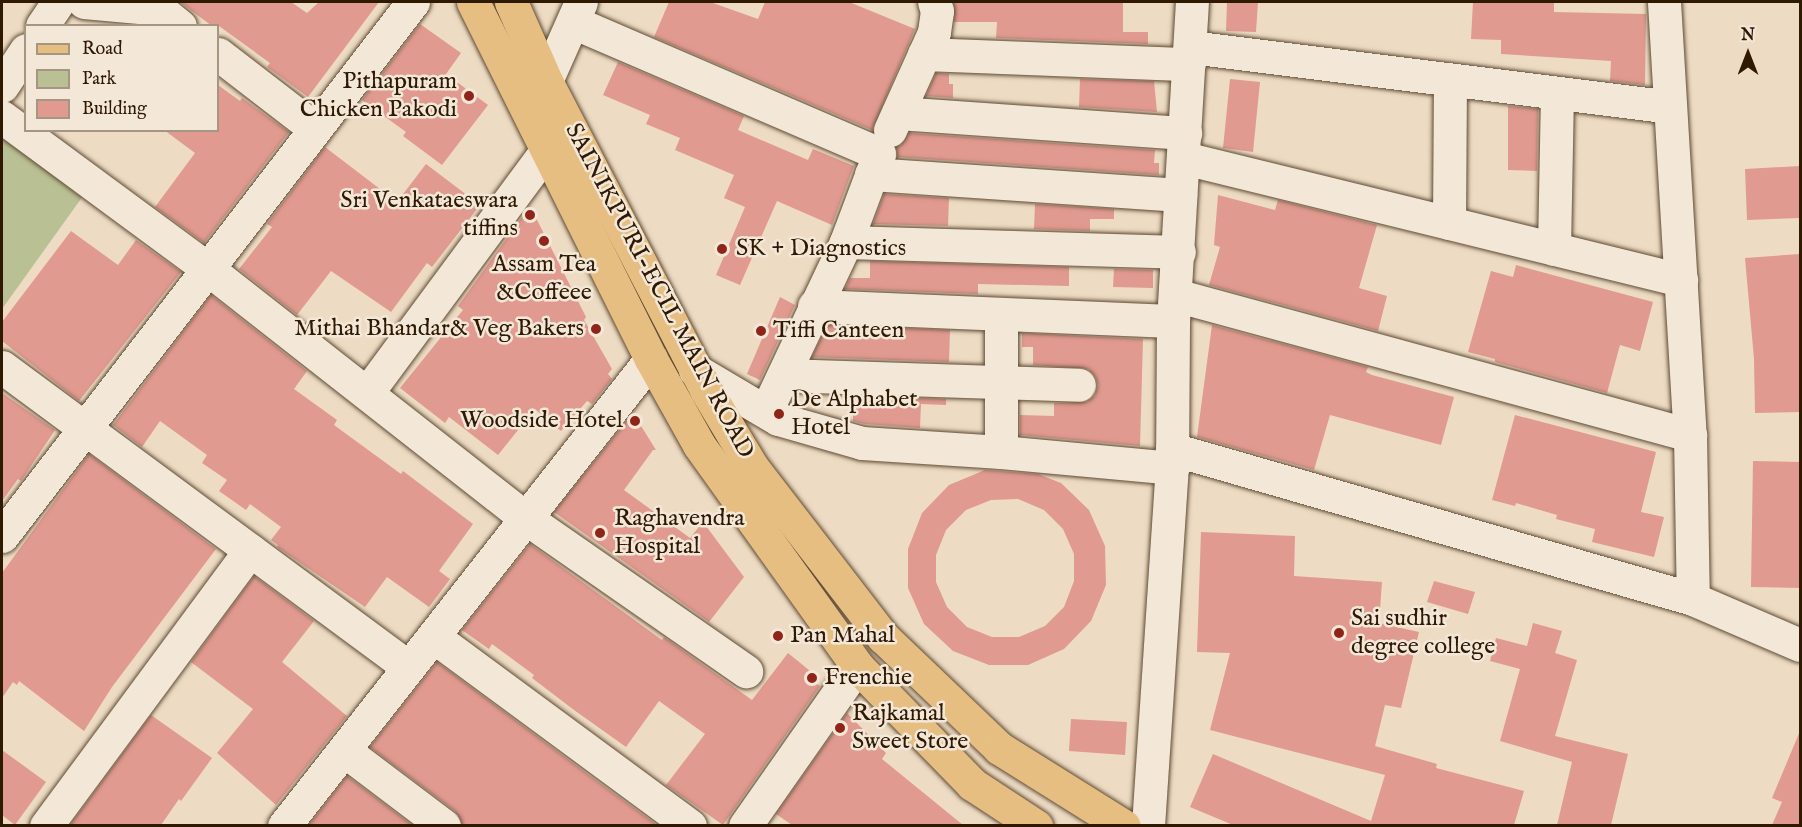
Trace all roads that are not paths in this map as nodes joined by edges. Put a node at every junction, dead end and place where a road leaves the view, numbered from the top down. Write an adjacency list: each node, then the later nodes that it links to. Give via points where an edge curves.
1 (58, 2): 10 (street)
2 (84, 2): 11 (street, via 159,9)
3 (413, 2): 24 (street)
4 (472, 2): 21 (main road, SAINIKPURI-ECIL MAIN ROAD)
5 (511, 2): 17 (main road, SAINIKPURI-ECIL MAIN ROAD)
6 (934, 2): 13 (street, via 937,24)
7 (1192, 2): 15 (street)
8 (1664, 2): 20 (street)
9 (577, 12): 17 (street); 27 (street)
10 (43, 24)
11 (178, 24)
12 (24, 53): 18 (street)
13 (924, 54): 15 (street); 22 (street)
14 (219, 55): 24 (street)
15 (1189, 56): 16 (street); 25 (street)
16 (1450, 80): 19 (street); 29 (street)
17 (546, 81): 21 (street); 40 (main road, SAINIKPURI-ECIL MAIN ROAD)
18 (2, 86)
19 (1557, 93): 20 (street); 31 (street)
20 (1669, 108): 34 (street)
21 (528, 112): 26 (main road, SAINIKPURI-ECIL MAIN ROAD)
22 (898, 112): 25 (street); 27 (street)
23 (2, 117): 33 (street)
24 (314, 128): 33 (street)
25 (1184, 145): 28 (street); 29 (street)
26 (547, 150): 38 (main road, SAINIKPURI-ECIL MAIN ROAD); 44 (street)
27 (875, 164): 28 (street); 30 (street)
28 (1180, 195): 32 (street)
29 (1449, 223): 31 (street)
30 (846, 242): 32 (street); 35 (street)
31 (1554, 249): 34 (street)
32 (1179, 252): 36 (street)
33 (208, 269): 44 (street); 46 (street)
34 (1681, 280): 47 (street)
35 (814, 306): 37 (street); 41 (street)
36 (1174, 308): 37 (street); 47 (street); 49 (street)
37 (1001, 316): 42 (street)
38 (651, 359): 50 (street); 56 (main road, SAINIKPURI-ECIL MAIN ROAD, via 699,445)
39 (2, 367): 46 (street)
40 (695, 370): 45 (street); 66 (main road, SAINIKPURI-ECIL MAIN ROAD, via 752,467 883,637 999,748)
41 (783, 375): 42 (street); 45 (street)
42 (1001, 382): 43 (street); 48 (street)
43 (1079, 385)
44 (367, 393): 50 (street)
45 (766, 411): 48 (street, via 797,426 862,443)
46 (84, 428): 51 (street); 52 (street)
47 (1690, 435): 53 (street)
48 (1001, 452): 49 (street)
49 (1172, 458): 53 (street); 67 (street)
50 (527, 519): 54 (street); 58 (street)
51 (2, 536)
52 (250, 550): 57 (street); 61 (street)
53 (1693, 599): 55 (street)
54 (434, 638): 57 (street); 64 (street)
55 (1800, 645)
56 (857, 666): 60 (street); 65 (main road, SAINIKPURI-ECIL MAIN ROAD, via 972,784)
57 (408, 667): 59 (street)
58 (746, 671)
59 (345, 751): 62 (street); 63 (street)
60 (749, 824)
61 (46, 825)
62 (284, 825)
63 (444, 825)
64 (690, 825)
65 (1036, 825)
66 (1124, 825)
67 (1148, 825)

